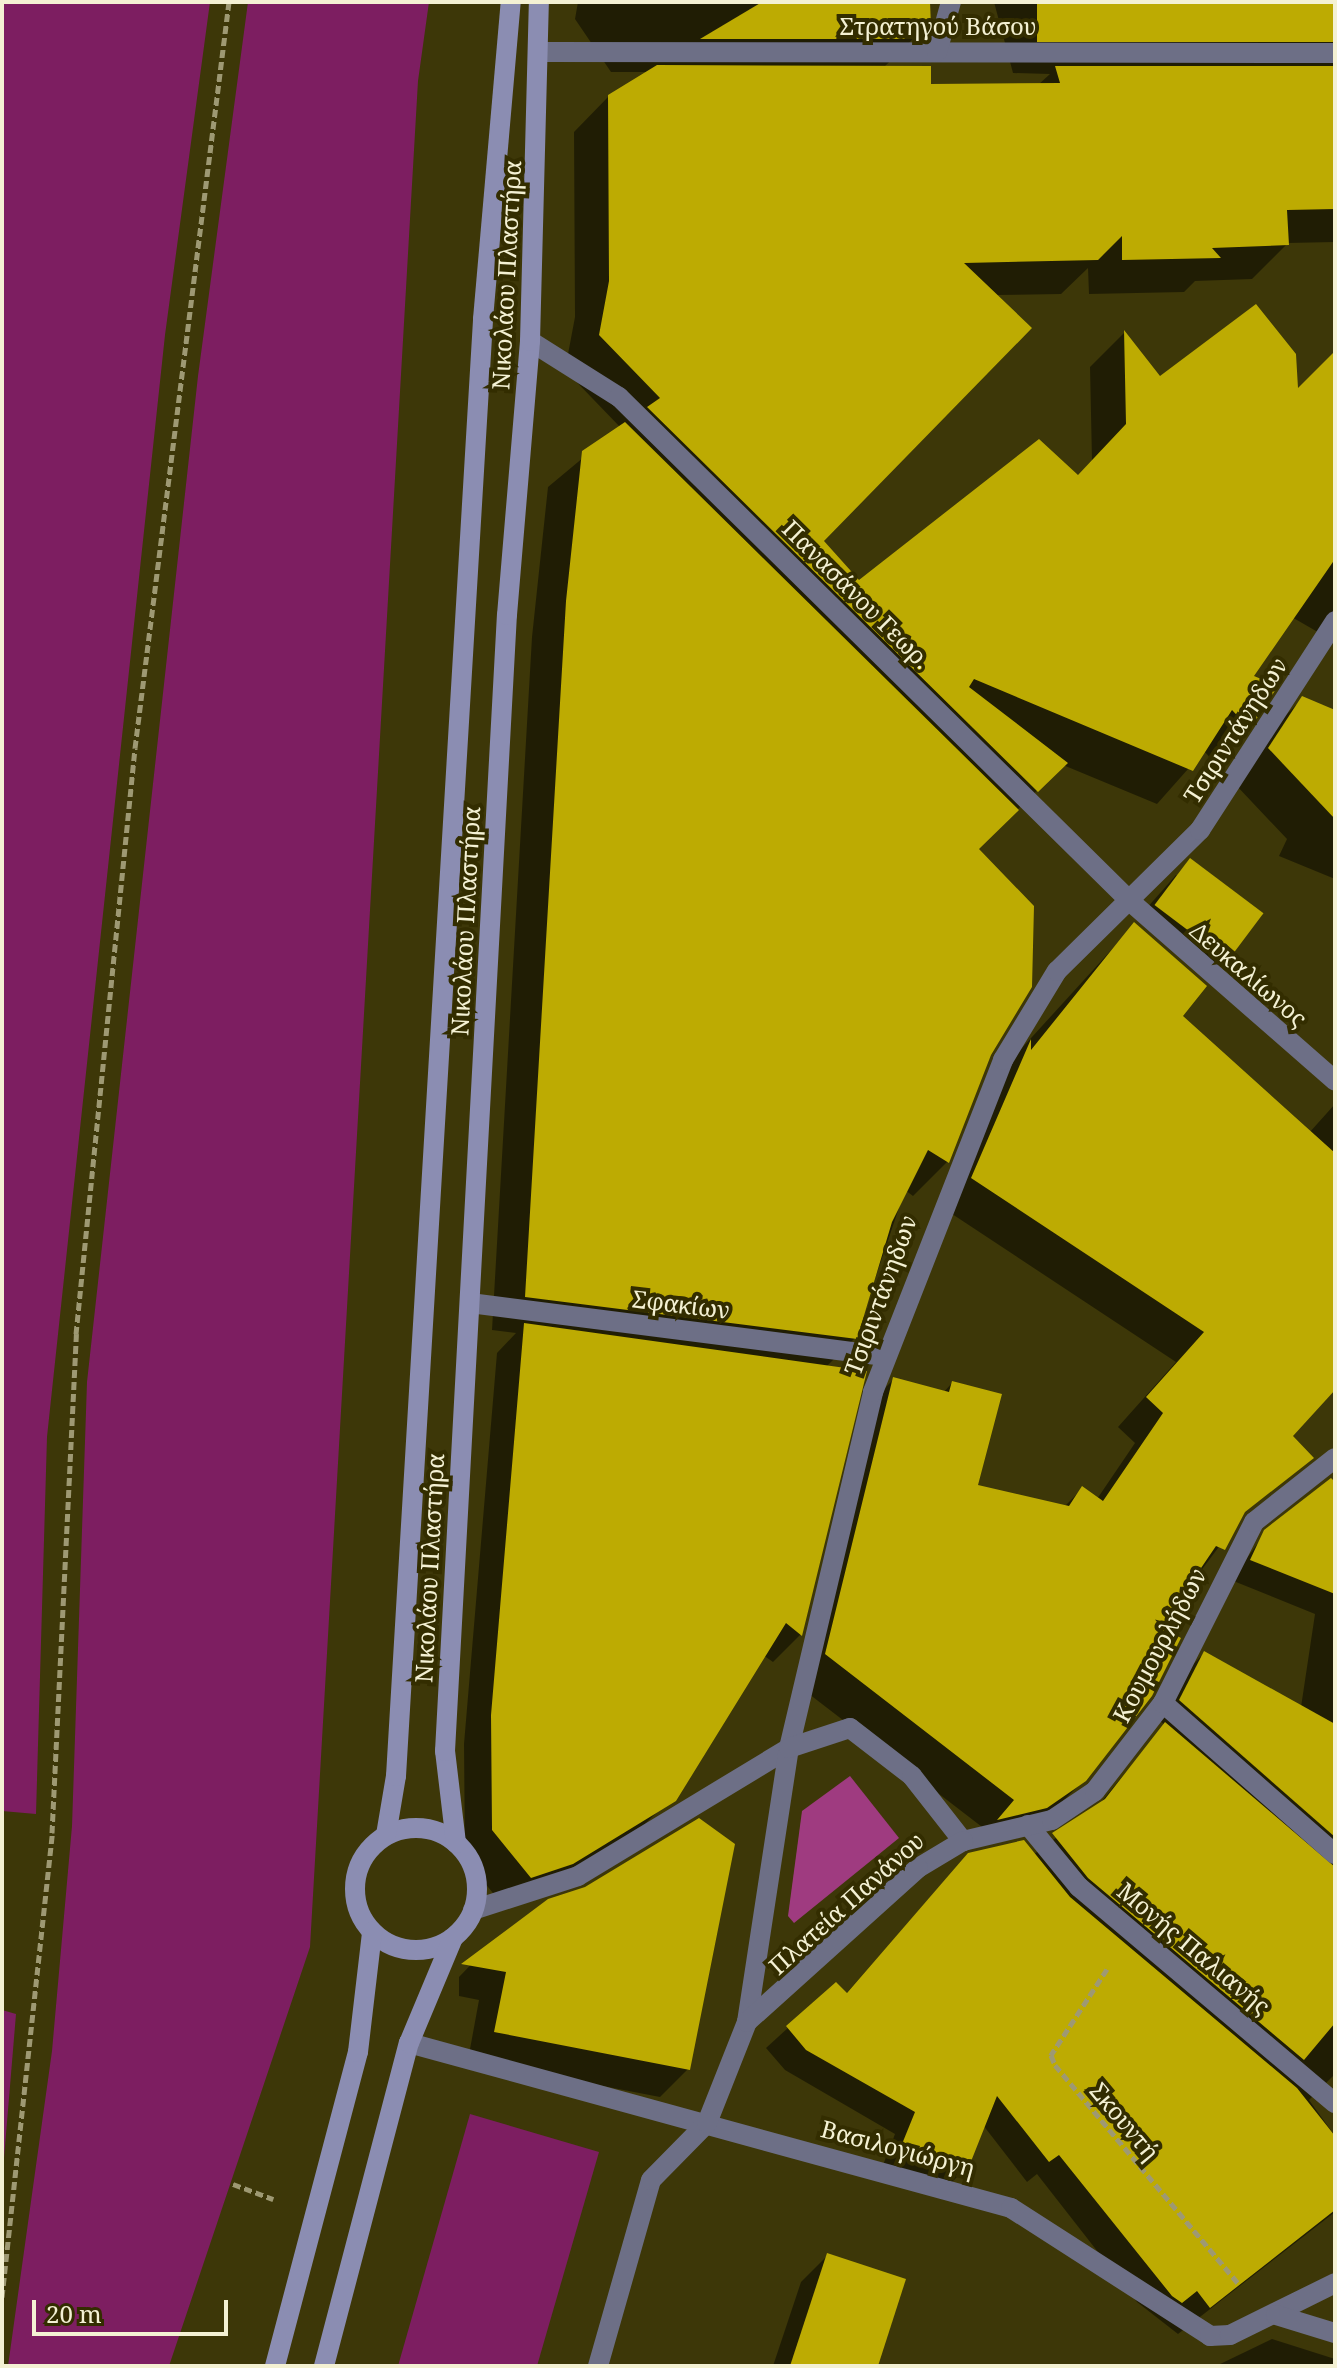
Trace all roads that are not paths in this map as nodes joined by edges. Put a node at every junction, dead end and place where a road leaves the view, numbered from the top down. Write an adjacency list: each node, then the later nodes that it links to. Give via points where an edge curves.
1 (511, 2): 17 (main road, Νικολάου Πλαστήρα, via 483,319 396,1776)
2 (539, 2): 4 (main road, Νικολάου Πλαστήρα)
3 (951, 2): 5 (street)
4 (542, 52): 5 (street, Στρατηγού Βάσου); 7 (main road, Νικολάου Πλαστήρα)
5 (937, 52): 6 (street, Στρατηγού Βάσου)
6 (1335, 53)
7 (530, 341): 9 (street, Πανασάνου Γεωρ., via 644,419); 11 (main road, Νικολάου Πλαστήρα, via 507,615)
8 (1335, 621): 9 (street, Τσιριντάνηδων, via 1200,830)
9 (1132, 903): 10 (street, Δευκαλίωνος); 12 (street, Τσιριντάνηδων, via 1057,971 1017,1033 956,1166)
10 (1335, 1081)
11 (470, 1303): 12 (street, Σφακίων); 19 (main road, Νικολάου Πλαστήρα, via 445,1751)
12 (885, 1356): 15 (street, Τσιριντάνηδων, via 823,1582)
13 (1335, 1458): 14 (street, Κουμουρλήδων, via 1254,1522)
14 (1163, 1703): 16 (street, Κουμουρλήδων, via 1095,1791 1064,1815); 20 (street)
15 (789, 1748): 18 (street, Πλατεία Πανάνου, via 840,1728 862,1734 912,1776); 21 (street, via 578,1876); 24 (street, Πλατεία Πανάνου)
16 (1028, 1825): 18 (street, Κουμουρλήδων); 26 (street, Μονής Παλιανής, via 1079,1887)
17 (386, 1835): 19 (main road, via 423,1827); 22 (main road, via 366,1854 355,1880 357,1908)
18 (963, 1841): 24 (street, Πλατεία Πανάνου, via 918,1868)
19 (456, 1843): 21 (main road, via 476,1874)
20 (1335, 1854)
21 (473, 1910): 23 (main road)
22 (372, 1932): 23 (main road, via 407,1950); 31 (main road, via 358,2052)
23 (453, 1938): 25 (main road)
24 (747, 2022): 27 (street, Πλατεία Πανάνου)
25 (409, 2043): 27 (street, Βασιλογιώργη); 32 (main road)
26 (1335, 2103)
27 (707, 2123): 29 (street, Βασιλογιώργη, via 1011,2208 1210,2336); 33 (street, via 651,2180)
28 (1335, 2283): 29 (street, Βασιλογιώργη)
29 (1276, 2315): 30 (street)
30 (1335, 2333)
31 (275, 2366)
32 (324, 2366)
33 (598, 2366)

